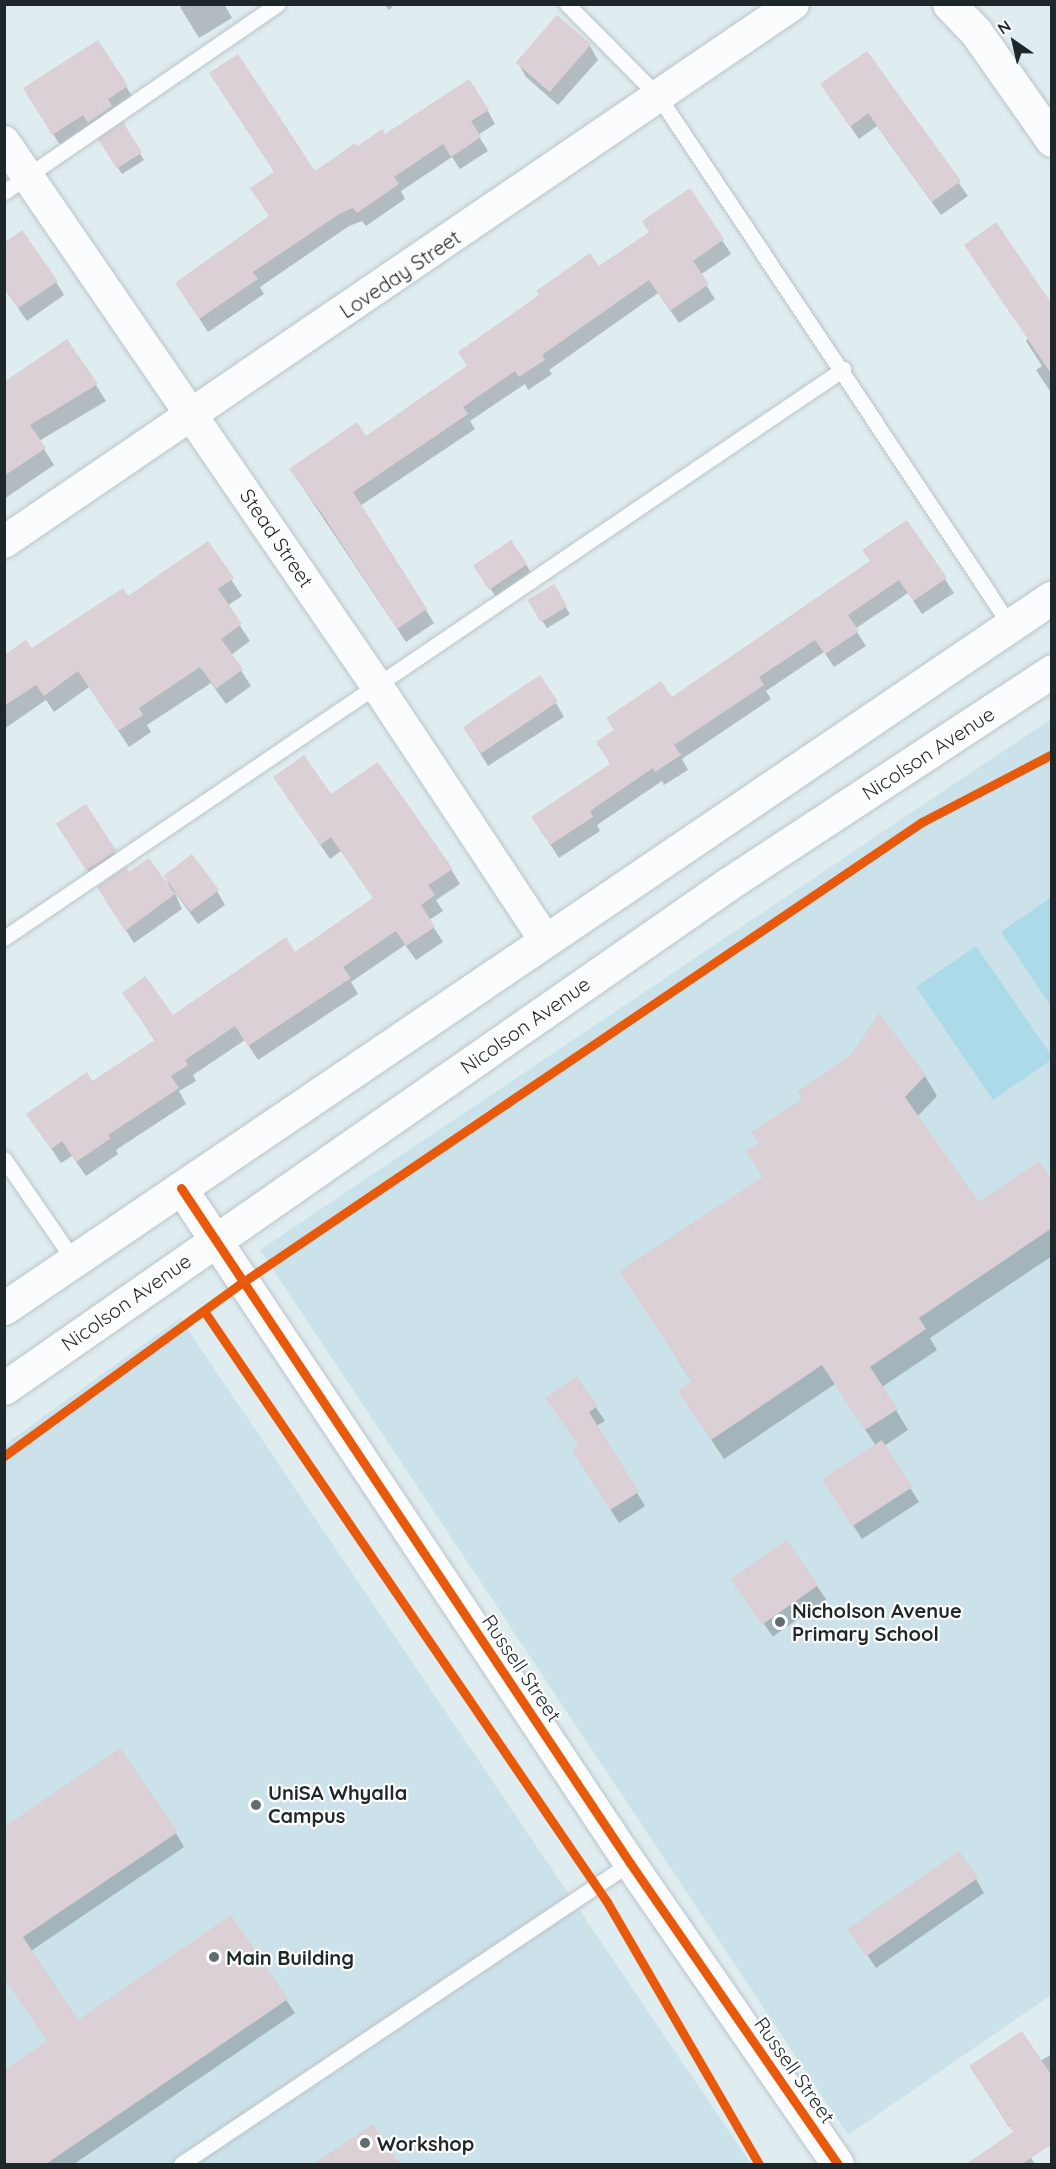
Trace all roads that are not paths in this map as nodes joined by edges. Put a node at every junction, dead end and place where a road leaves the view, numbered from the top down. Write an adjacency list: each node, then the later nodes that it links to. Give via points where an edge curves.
1 (278, 4): 8 (lane)
2 (567, 4): 5 (lane)
3 (794, 4): 5 (street, Loveday Street)
4 (949, 4): 6 (main road, via 976,32)
5 (659, 97): 9 (lane); 10 (street, Loveday Street)
6 (1052, 140)
7 (4, 142): 8 (street, Stead Street)
8 (16, 184): 10 (street, Stead Street)
9 (843, 369): 13 (lane); 15 (lane)
10 (194, 416): 11 (street, Loveday Street); 15 (street, Stead Street)
11 (4, 542)
12 (1052, 597): 13 (main road)
13 (1010, 625): 19 (main road)
14 (1052, 671): 17 (main road, Nicolson Avenue)
15 (377, 686): 18 (lane); 19 (street, Stead Street)
16 (1052, 696): 17 (main road)
17 (969, 728): 22 (main road, Nicolson Avenue, via 728,884)
18 (4, 938)
19 (544, 938): 21 (main road)
20 (4, 1159): 23 (lane)
21 (181, 1188): 22 (street, Russell Street); 23 (main road)
22 (214, 1241): 25 (main road, Nicolson Avenue); 26 (street, Russell Street)
23 (74, 1261): 24 (main road)
24 (4, 1308)
25 (4, 1388)
26 (630, 1863): 27 (lane); 28 (street, Russell Street)
27 (182, 2164)
28 (838, 2164)

